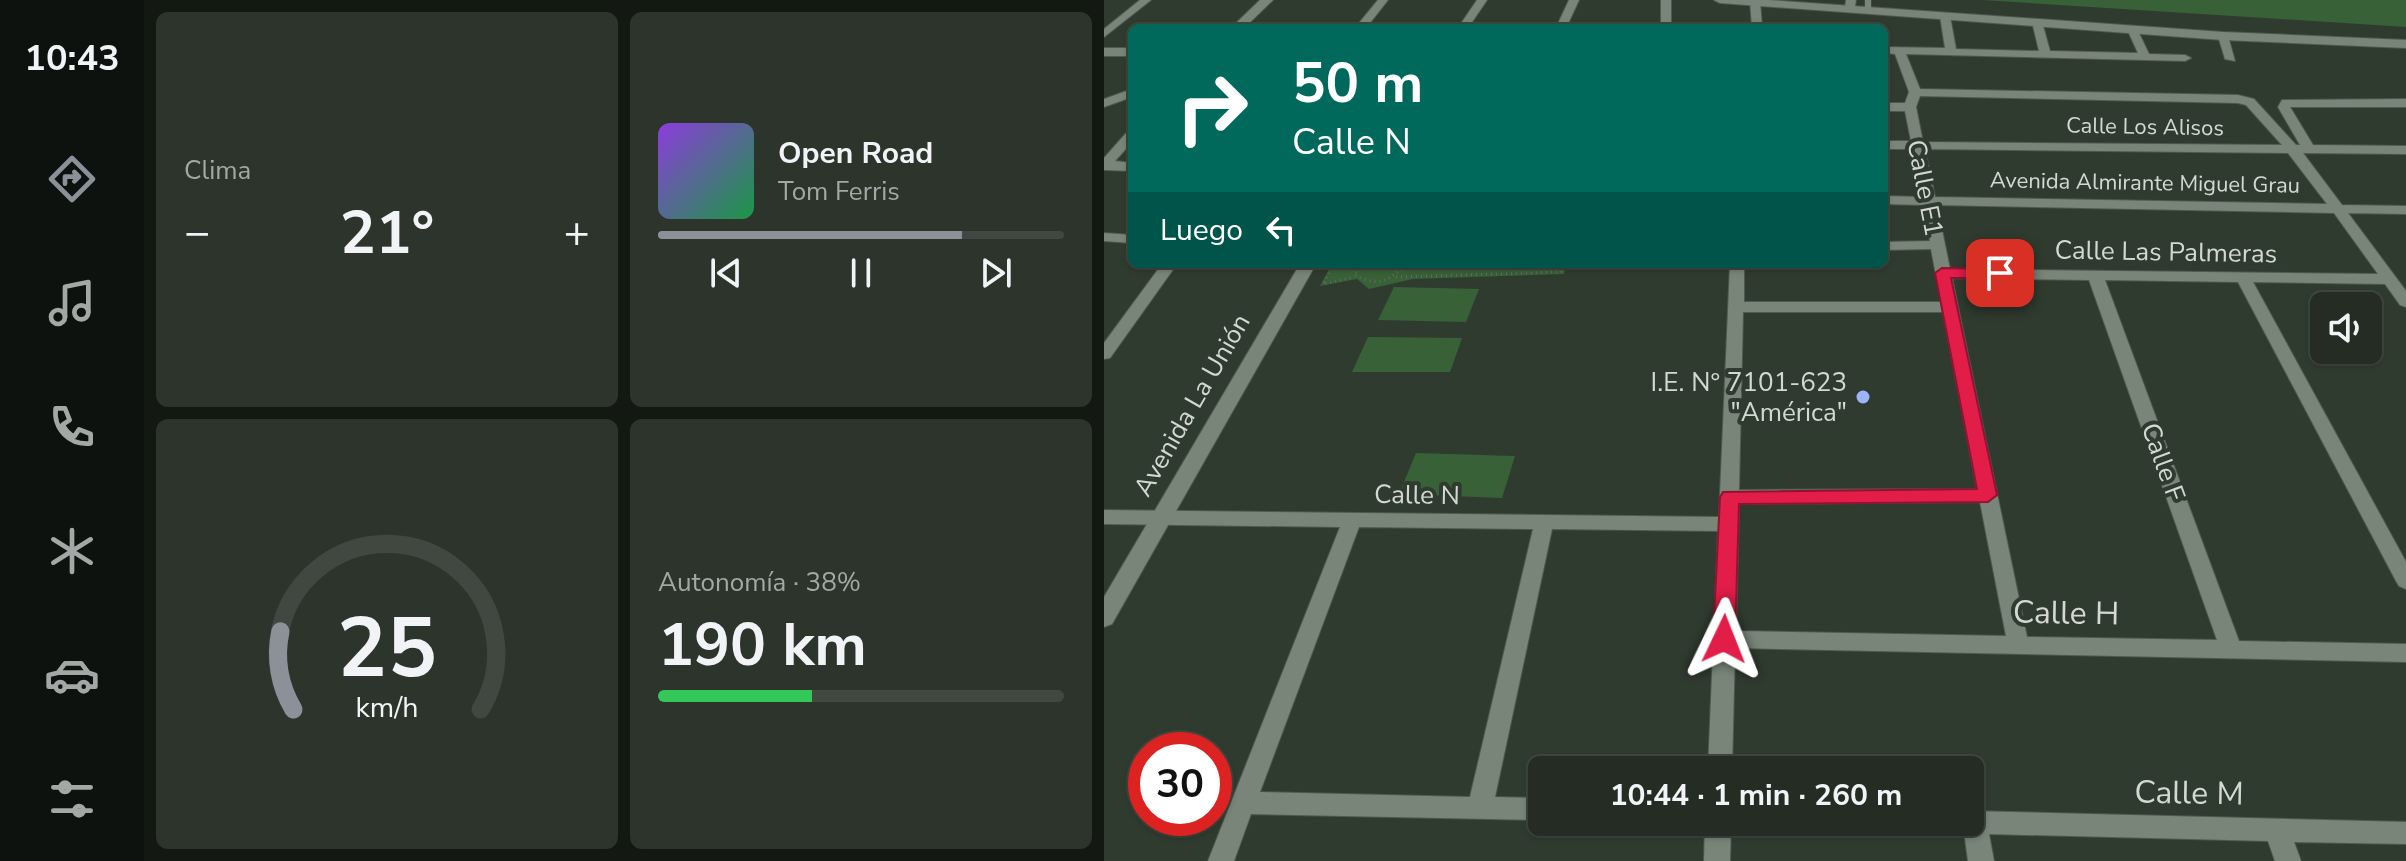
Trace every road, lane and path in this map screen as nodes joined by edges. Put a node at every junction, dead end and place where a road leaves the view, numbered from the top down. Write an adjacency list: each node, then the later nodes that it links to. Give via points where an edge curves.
1 (1146, 0): 13 (street)
2 (1267, 0): 16 (street)
3 (1383, 0): 17 (street)
4 (1482, 0): 18 (street)
5 (1574, 0): 19 (street)
6 (1666, 0): 20 (street)
7 (1720, 0): 9 (street)
8 (1802, 0): 10 (street)
9 (1755, 1): 10 (street); 21 (street)
10 (1850, 4): 11 (street)
11 (1868, 5): 14 (street)
12 (1104, 15): 13 (street)
13 (1127, 16): 23 (street)
14 (1945, 16): 15 (street); 29 (street)
15 (2037, 22): 22 (street); 30 (street)
16 (1241, 24)
17 (1363, 24)
18 (1466, 24)
19 (1563, 24)
20 (1666, 24)
21 (1757, 24)
22 (2132, 29): 24 (street); 32 (street)
23 (1104, 34)
24 (2223, 36): 25 (street); 34 (street)
25 (2406, 44)
26 (1888, 51): 31 (street)
27 (1104, 52): 28 (street)
28 (1128, 52)
29 (1951, 53): 30 (street); 31 (street)
30 (2046, 55): 32 (street)
31 (1902, 56): 35 (street); 37 (street, Calle E1)
32 (2145, 57): 33 (street)
33 (2185, 58)
34 (2231, 59)
35 (1888, 60)
36 (1128, 94): 38 (street)
37 (1912, 100): 40 (street); 42 (street, Calle E1); 44 (street, via 2238,99 2253,104)
38 (1104, 103)
39 (2406, 103): 45 (street, via 2286,103)
40 (1888, 106)
41 (1128, 139): 47 (street)
42 (1917, 144): 43 (street, Calle Los Alisos); 44 (street, Calle Los Alisos); 50 (street, Calle E1)
43 (1888, 145)
44 (2292, 148): 45 (street, Calle Los Alisos); 51 (street)
45 (2309, 149): 46 (street, Calle Los Alisos)
46 (2406, 150)
47 (1105, 165): 48 (street)
48 (1128, 167)
49 (1888, 200): 50 (street, Avenida Almirante Miguel Grau)
50 (1928, 200): 51 (street, Avenida Almirante Miguel Grau); 55 (street, Calle E1)
51 (2336, 209): 52 (street, Avenida Almirante Miguel Grau); 69 (street)
52 (2406, 210)
53 (1104, 237): 54 (street)
54 (1128, 239)
55 (1937, 245): 56 (street); 64 (street, Calle E1)
56 (1888, 246)
57 (1167, 268): 72 (street)
58 (1306, 268): 76 (street, Avenida La Unión)
59 (1332, 268): 66 (path, via 1323,284)
60 (1359, 268): 66 (path)
61 (1403, 268): 67 (path)
62 (1562, 268): 67 (path)
63 (1737, 268): 70 (street)
64 (1942, 273): 65 (street, Calle Las Palmeras); 71 (street, Calle E1)
65 (2095, 274): 68 (street, Calle Las Palmeras); 84 (street, Calle F)
66 (1357, 277): 67 (path, via 1370,284)
67 (1396, 277)
68 (2243, 277): 69 (street, Calle Las Palmeras); 80 (street)
69 (2399, 290)
70 (1736, 307): 71 (street); 74 (street)
71 (1950, 307): 73 (street, Calle E1)
72 (1104, 354)
73 (1988, 495): 74 (street); 83 (street, Calle E1)
74 (1730, 497): 79 (street)
75 (1104, 517): 76 (street, Calle N)
76 (1159, 518): 77 (street, Calle N); 81 (street, Avenida La Unión)
77 (1352, 520): 78 (street, Calle N); 87 (street)
78 (1544, 522): 79 (street, Calle N); 88 (street)
79 (1729, 524): 82 (street)
80 (2406, 581)
81 (1104, 618)
82 (1724, 639): 83 (street, Calle H); 86 (street)
83 (2018, 644): 84 (street, Calle H)
84 (2231, 649): 85 (street, Calle H)
85 (2406, 653)
86 (1720, 756)
87 (1243, 803): 88 (street); 95 (street)
88 (1480, 808): 89 (street)
89 (1528, 809)
90 (1984, 822): 91 (street, Calle M)
91 (2277, 829): 92 (street, Calle M); 98 (street)
92 (2406, 833)
93 (1718, 836): 96 (street)
94 (1976, 836): 97 (street)
95 (1221, 861)
96 (1717, 861)
97 (1981, 861)
98 (2288, 861)

